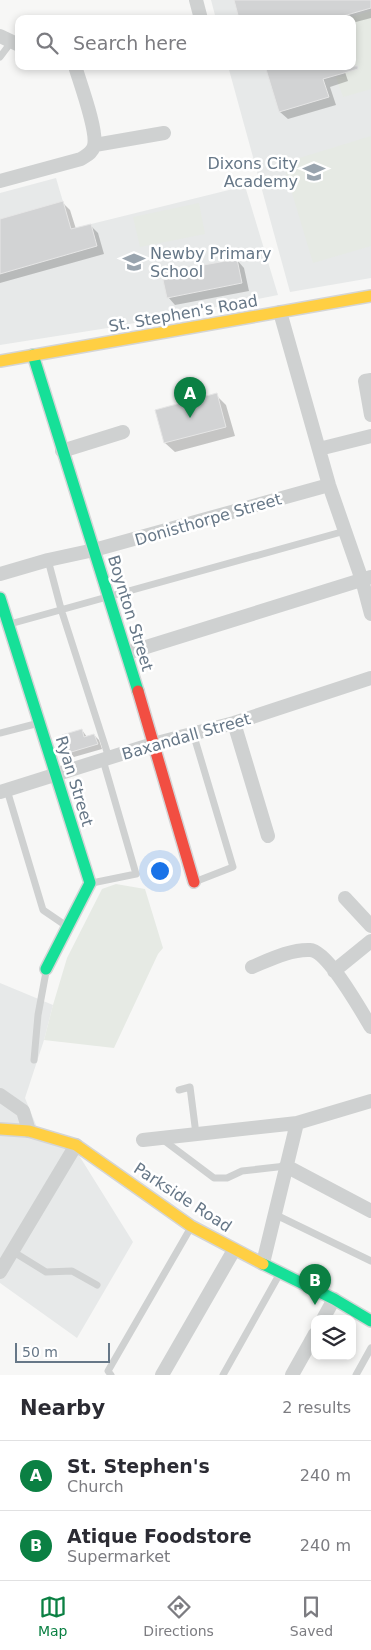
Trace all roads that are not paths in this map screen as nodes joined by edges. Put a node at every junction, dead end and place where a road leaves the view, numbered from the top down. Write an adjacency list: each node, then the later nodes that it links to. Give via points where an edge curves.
1 (196, 0): 2 (street)
2 (200, 15)
3 (10, 41): 4 (lane)
4 (0, 57)
5 (76, 70): 7 (street)
6 (164, 133): 7 (street)
7 (95, 144): 8 (street, via 91,153 81,159)
8 (0, 181)
9 (371, 296): 10 (street, St. Stephen's Road)
10 (280, 312): 11 (street, St. Stephen's Road); 17 (street)
11 (33, 355): 12 (street, St. Stephen's Road); 18 (street, Boynton Street)
12 (0, 361)
13 (371, 380): 14 (street, via 365,381)
14 (371, 415)
15 (123, 432): 18 (street)
16 (371, 436): 17 (street)
17 (319, 449): 19 (street)
18 (62, 451): 21 (street, Boynton Street)
19 (329, 485): 20 (street); 21 (street, Donisthorpe Street)
20 (345, 531): 24 (street); 26 (lane)
21 (94, 550): 22 (street, Donisthorpe Street); 26 (street, Boynton Street)
22 (53, 559): 23 (street, Donisthorpe Street); 27 (lane)
23 (0, 574)
24 (366, 578): 28 (street); 30 (street)
25 (0, 598): 29 (street, Ryan Street)
26 (109, 598): 27 (lane); 30 (street, Boynton Street)
27 (61, 609): 29 (lane); 37 (lane)
28 (371, 614)
29 (8, 625): 32 (street, Ryan Street)
30 (127, 653): 36 (street, Boynton Street)
31 (371, 678): 33 (street, Baxandall Street)
32 (39, 723): 34 (lane); 38 (street, Ryan Street)
33 (234, 723): 35 (street, Baxandall Street); 40 (street)
34 (0, 733)
35 (193, 733): 36 (street, Baxandall Street); 41 (lane, via 233,867)
36 (153, 744): 37 (street, Baxandall Street); 41 (street, Boynton Street)
37 (106, 759): 38 (street, Baxandall Street); 42 (lane, via 136,874)
38 (56, 774): 39 (street, Baxandall Street); 42 (street, Ryan Street)
39 (4, 791): 45 (lane, via 43,910)
40 (268, 836)
41 (194, 882)
42 (90, 883): 45 (street)
43 (345, 898): 44 (street)
44 (371, 926)
45 (68, 927): 48 (street)
46 (371, 941): 49 (street)
47 (252, 967): 49 (street, via 280,956 312,950 324,957)
48 (46, 969): 51 (lane)
49 (334, 971): 50 (street)
50 (371, 1027)
51 (34, 1060)
52 (179, 1090): 58 (lane, via 190,1087)
53 (0, 1095): 57 (street, via 23,1111)
54 (371, 1101): 55 (street)
55 (296, 1122): 58 (street); 62 (street)
56 (0, 1129): 57 (street, Parkside Road)
57 (29, 1131): 61 (street, Parkside Road)
58 (196, 1134): 59 (street)
59 (161, 1138): 60 (street); 62 (lane, via 214,1178)
60 (143, 1140)
61 (76, 1146): 65 (street, Parkside Road); 67 (street)
62 (286, 1166): 63 (street); 64 (street)
63 (371, 1211)
64 (274, 1214): 68 (lane); 69 (street)
65 (192, 1226): 66 (street, Parkside Road); 78 (lane, via 108,1371)
66 (234, 1250): 69 (street, Parkside Road); 79 (street)
67 (12, 1251): 70 (street); 72 (lane, via 46,1272 72,1271)
68 (371, 1261)
69 (263, 1263): 71 (street, Parkside Road)
70 (0, 1272)
71 (281, 1272): 73 (street, Parkside Road); 80 (lane)
72 (97, 1285)
73 (334, 1299): 74 (street); 75 (street, Parkside Road)
74 (325, 1315)
75 (371, 1320)
76 (311, 1341): 81 (street)
77 (371, 1348): 82 (lane)
78 (111, 1375)
79 (162, 1375)
80 (223, 1375)
81 (292, 1375)
82 (356, 1375)

